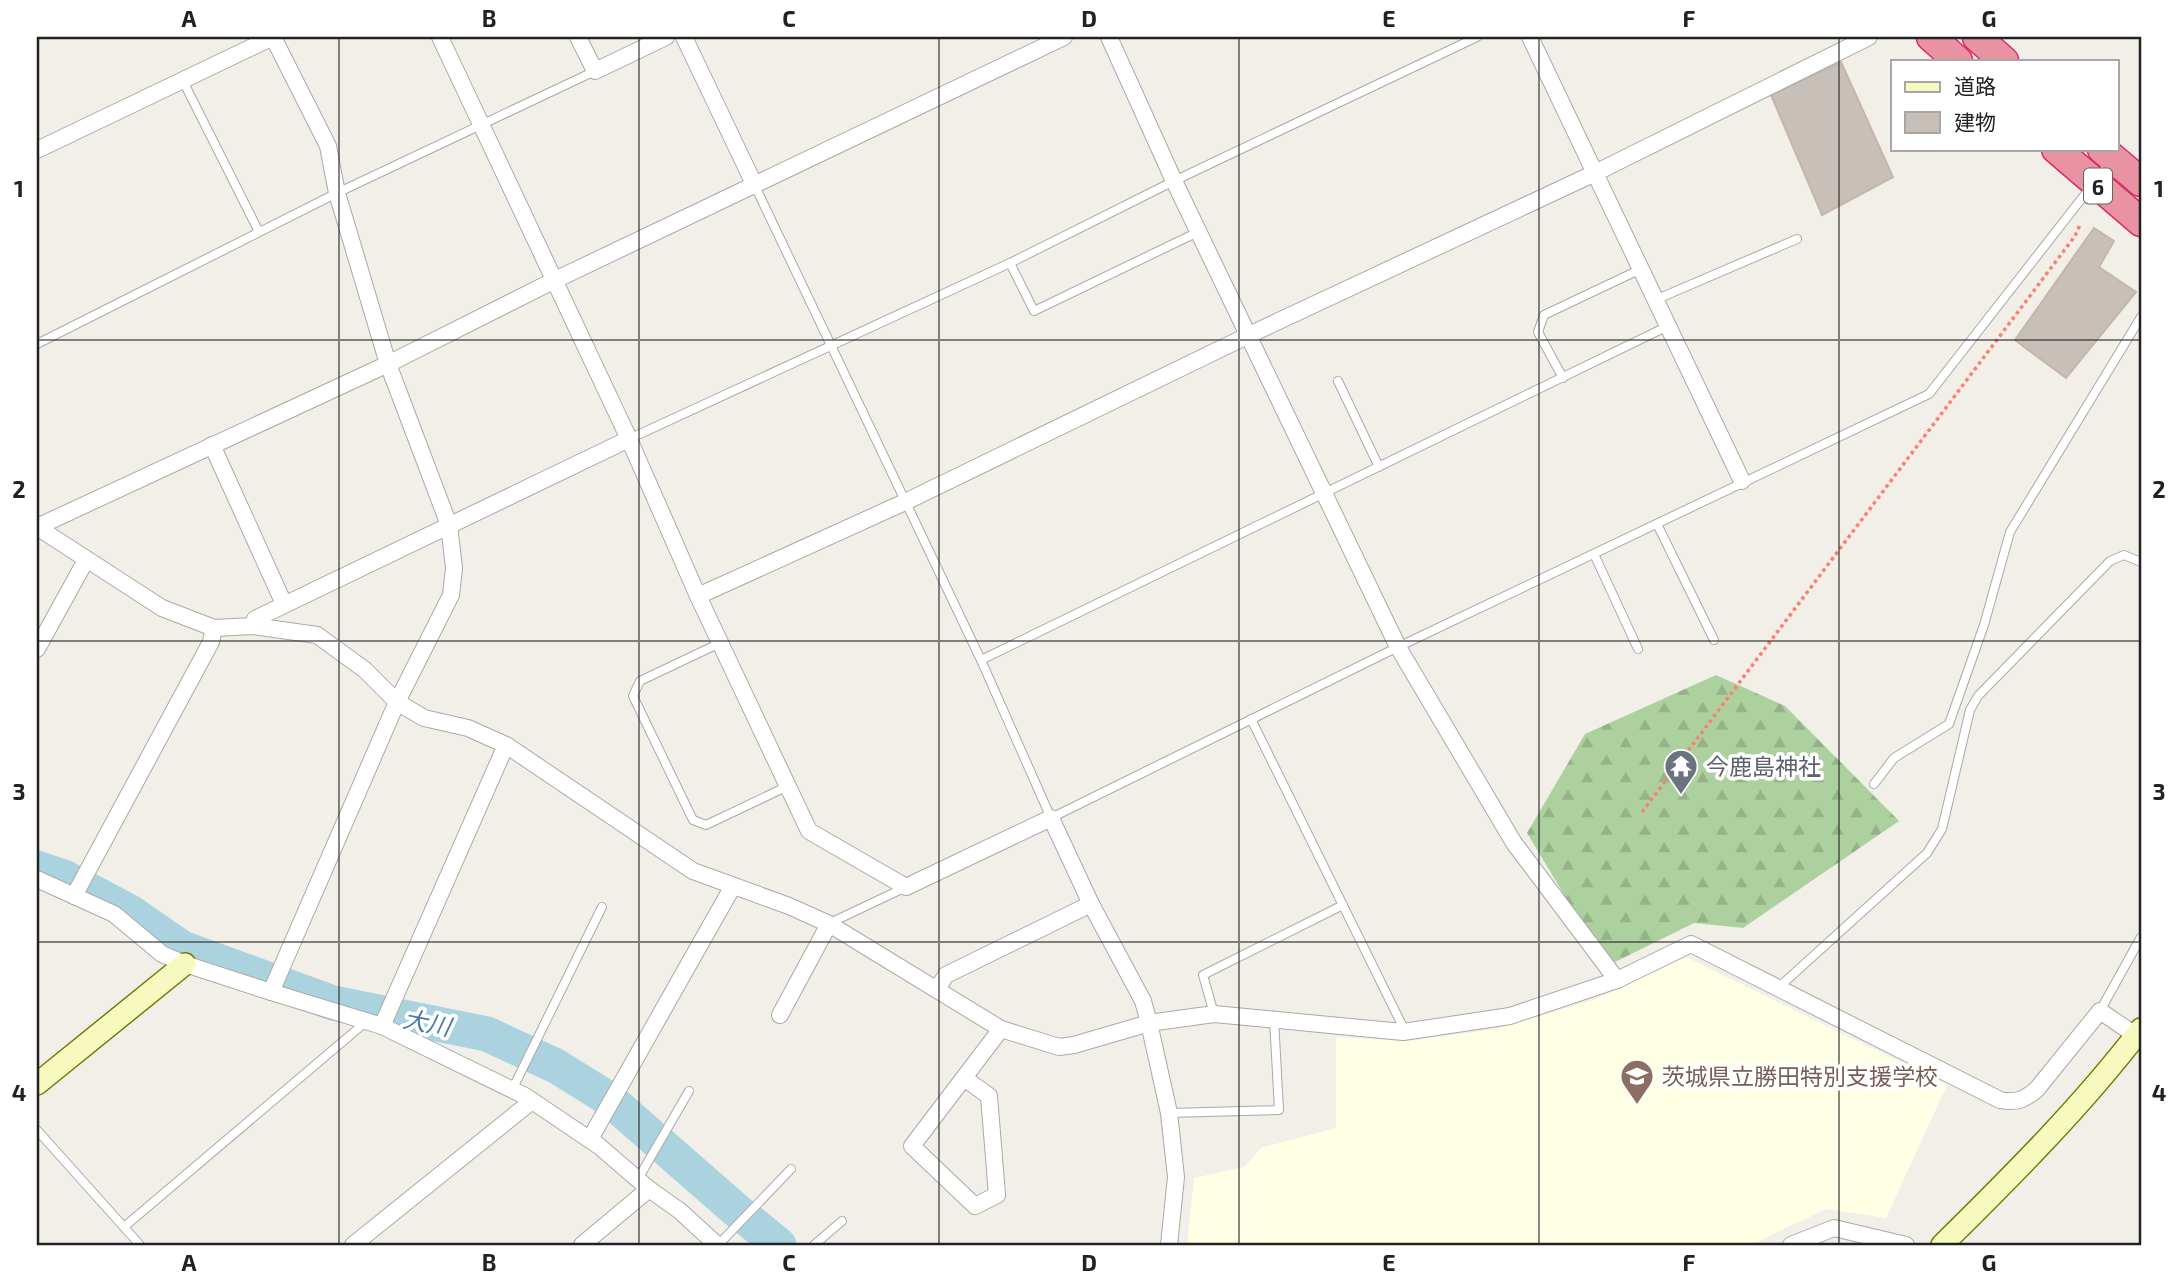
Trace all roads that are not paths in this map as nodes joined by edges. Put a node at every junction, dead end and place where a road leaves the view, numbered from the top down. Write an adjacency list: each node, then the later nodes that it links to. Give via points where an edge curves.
1 (440, 37): 16 (street)
2 (578, 37): 14 (street)
3 (666, 37): 14 (street)
4 (684, 37): 24 (street)
5 (1065, 37): 24 (street)
6 (1109, 37): 21 (street)
7 (1477, 37): 21 (lane)
8 (1530, 37): 20 (street)
9 (1870, 37): 20 (street)
10 (1931, 37): 12 (highway)
11 (1977, 37): 13 (highway)
12 (1957, 60)
13 (2003, 60)
14 (595, 71): 16 (lane)
15 (183, 81): 17 (street); 25 (street, via 273,37 328,146); 27 (lane)
16 (481, 125): 25 (lane); 32 (street)
17 (37, 150)
18 (2057, 150): 22 (highway, 6)
19 (2108, 154): 22 (lane); 23 (highway, 6)
20 (1595, 173): 31 (street); 36 (street)
21 (1174, 180): 28 (street); 30 (lane)
22 (2094, 182): 26 (highway, 6); 45 (lane, via 1929,394)
23 (2141, 182)
24 (755, 186): 32 (street); 38 (lane)
25 (337, 193): 27 (lane); 39 (street)
26 (2141, 222)
27 (259, 232): 37 (lane)
28 (1199, 232): 30 (lane, via 1034,311); 36 (street)
29 (1797, 239): 33 (lane)
30 (1010, 263): 38 (lane)
31 (1641, 269): 33 (street); 40 (lane, via 1544,315 1538,332)
32 (553, 282): 39 (street); 42 (street)
33 (1655, 300): 35 (street)
34 (2141, 317): 68 (lane, via 2010,532 1949,724 1894,758)
35 (1668, 326): 40 (lane); 45 (street)
36 (1249, 335): 46 (street); 47 (street)
37 (37, 344)
38 (831, 346): 42 (lane); 47 (lane)
39 (388, 364): 43 (street); 49 (street)
40 (1563, 378): 44 (lane)
41 (1338, 381): 44 (lane)
42 (629, 439): 49 (street); 54 (street)
43 (212, 445): 50 (street); 55 (street)
44 (1379, 467): 46 (lane)
45 (1742, 481): 48 (lane)
46 (1324, 491): 61 (street); 64 (lane)
47 (905, 502): 54 (street); 64 (lane)
48 (1657, 524): 51 (lane); 59 (lane)
49 (449, 525): 55 (street); 65 (street, via 454,568 451,595)
50 (37, 527): 52 (street)
51 (1594, 554): 61 (lane); 63 (lane)
52 (86, 561): 56 (street); 58 (street, via 162,608)
53 (2141, 562): 82 (lane, via 2124,555 2110,561 1978,696 1970,710 1942,829 1927,853)
54 (698, 596): 60 (street)
55 (284, 604): 57 (street, via 255,619)
56 (44, 617): 62 (street)
57 (253, 626): 58 (street); 65 (street, via 317,635 365,670)
58 (214, 628): 74 (street, via 211,642)
59 (1714, 640)
60 (720, 643): 69 (street); 69 (lane, via 640,681 633,696 693,820 706,825)
61 (1398, 648): 66 (lane); 81 (street, via 1514,843)
62 (37, 649)
63 (1638, 649)
64 (981, 660): 70 (lane)
65 (397, 702): 67 (street, via 424,718 468,728); 84 (street)
66 (1251, 719): 70 (lane); 76 (lane)
67 (506, 745): 72 (street, via 693,872); 89 (street)
68 (1874, 784)
69 (788, 786): 73 (street, via 809,831)
70 (1051, 818): 73 (street); 75 (street)
71 (37, 878): 74 (street)
72 (733, 886): 78 (street); 101 (street)
73 (906, 887): 78 (lane)
74 (74, 896): 80 (street, via 114,914 162,954)
75 (1091, 904): 83 (street, via 946,975); 90 (street, via 1143,1001)
76 (1343, 905): 86 (lane, via 1203,975); 92 (lane)
77 (602, 907): 96 (lane)
78 (829, 924): 83 (street); 87 (street)
79 (2141, 937): 85 (lane)
80 (185, 964): 84 (street); 95 (street)
81 (1617, 980): 82 (street, via 1691,943); 92 (street, via 1510,1016)
82 (1779, 988): 85 (street, via 2000,1100 2013,1102 2036,1089)
83 (937, 989): 91 (street)
84 (271, 992): 89 (street)
85 (2100, 1011): 93 (street)
86 (1214, 1014): 88 (street); 90 (street)
87 (780, 1015)
88 (1274, 1019): 92 (street); 99 (lane, via 1279,1110)
89 (375, 1023): 96 (street); 105 (lane)
90 (1149, 1023): 91 (street, via 1059,1047); 99 (street)
91 (1001, 1030): 94 (street)
92 (1403, 1032)
93 (2139, 1035): 114 (street, via 2033,1155)
94 (964, 1078): 94 (street, via 912,1146 975,1206 997,1195 989,1096)
95 (37, 1084)
96 (512, 1090): 98 (street)
97 (689, 1091): 103 (lane)
98 (532, 1101): 101 (street); 107 (street)
99 (1169, 1113): 111 (street, via 1176,1177)
100 (37, 1130): 105 (lane)
101 (590, 1139): 103 (street)
102 (791, 1169): 109 (lane)
103 (644, 1184): 108 (street); 109 (street)
104 (842, 1221): 110 (lane)
105 (124, 1227): 106 (lane)
106 (140, 1245)
107 (354, 1245)
108 (582, 1245)
109 (718, 1245)
110 (814, 1245)
111 (1169, 1245)
112 (1791, 1245): 113 (street, via 1834,1227)
113 (1906, 1245)
114 (1942, 1245)

